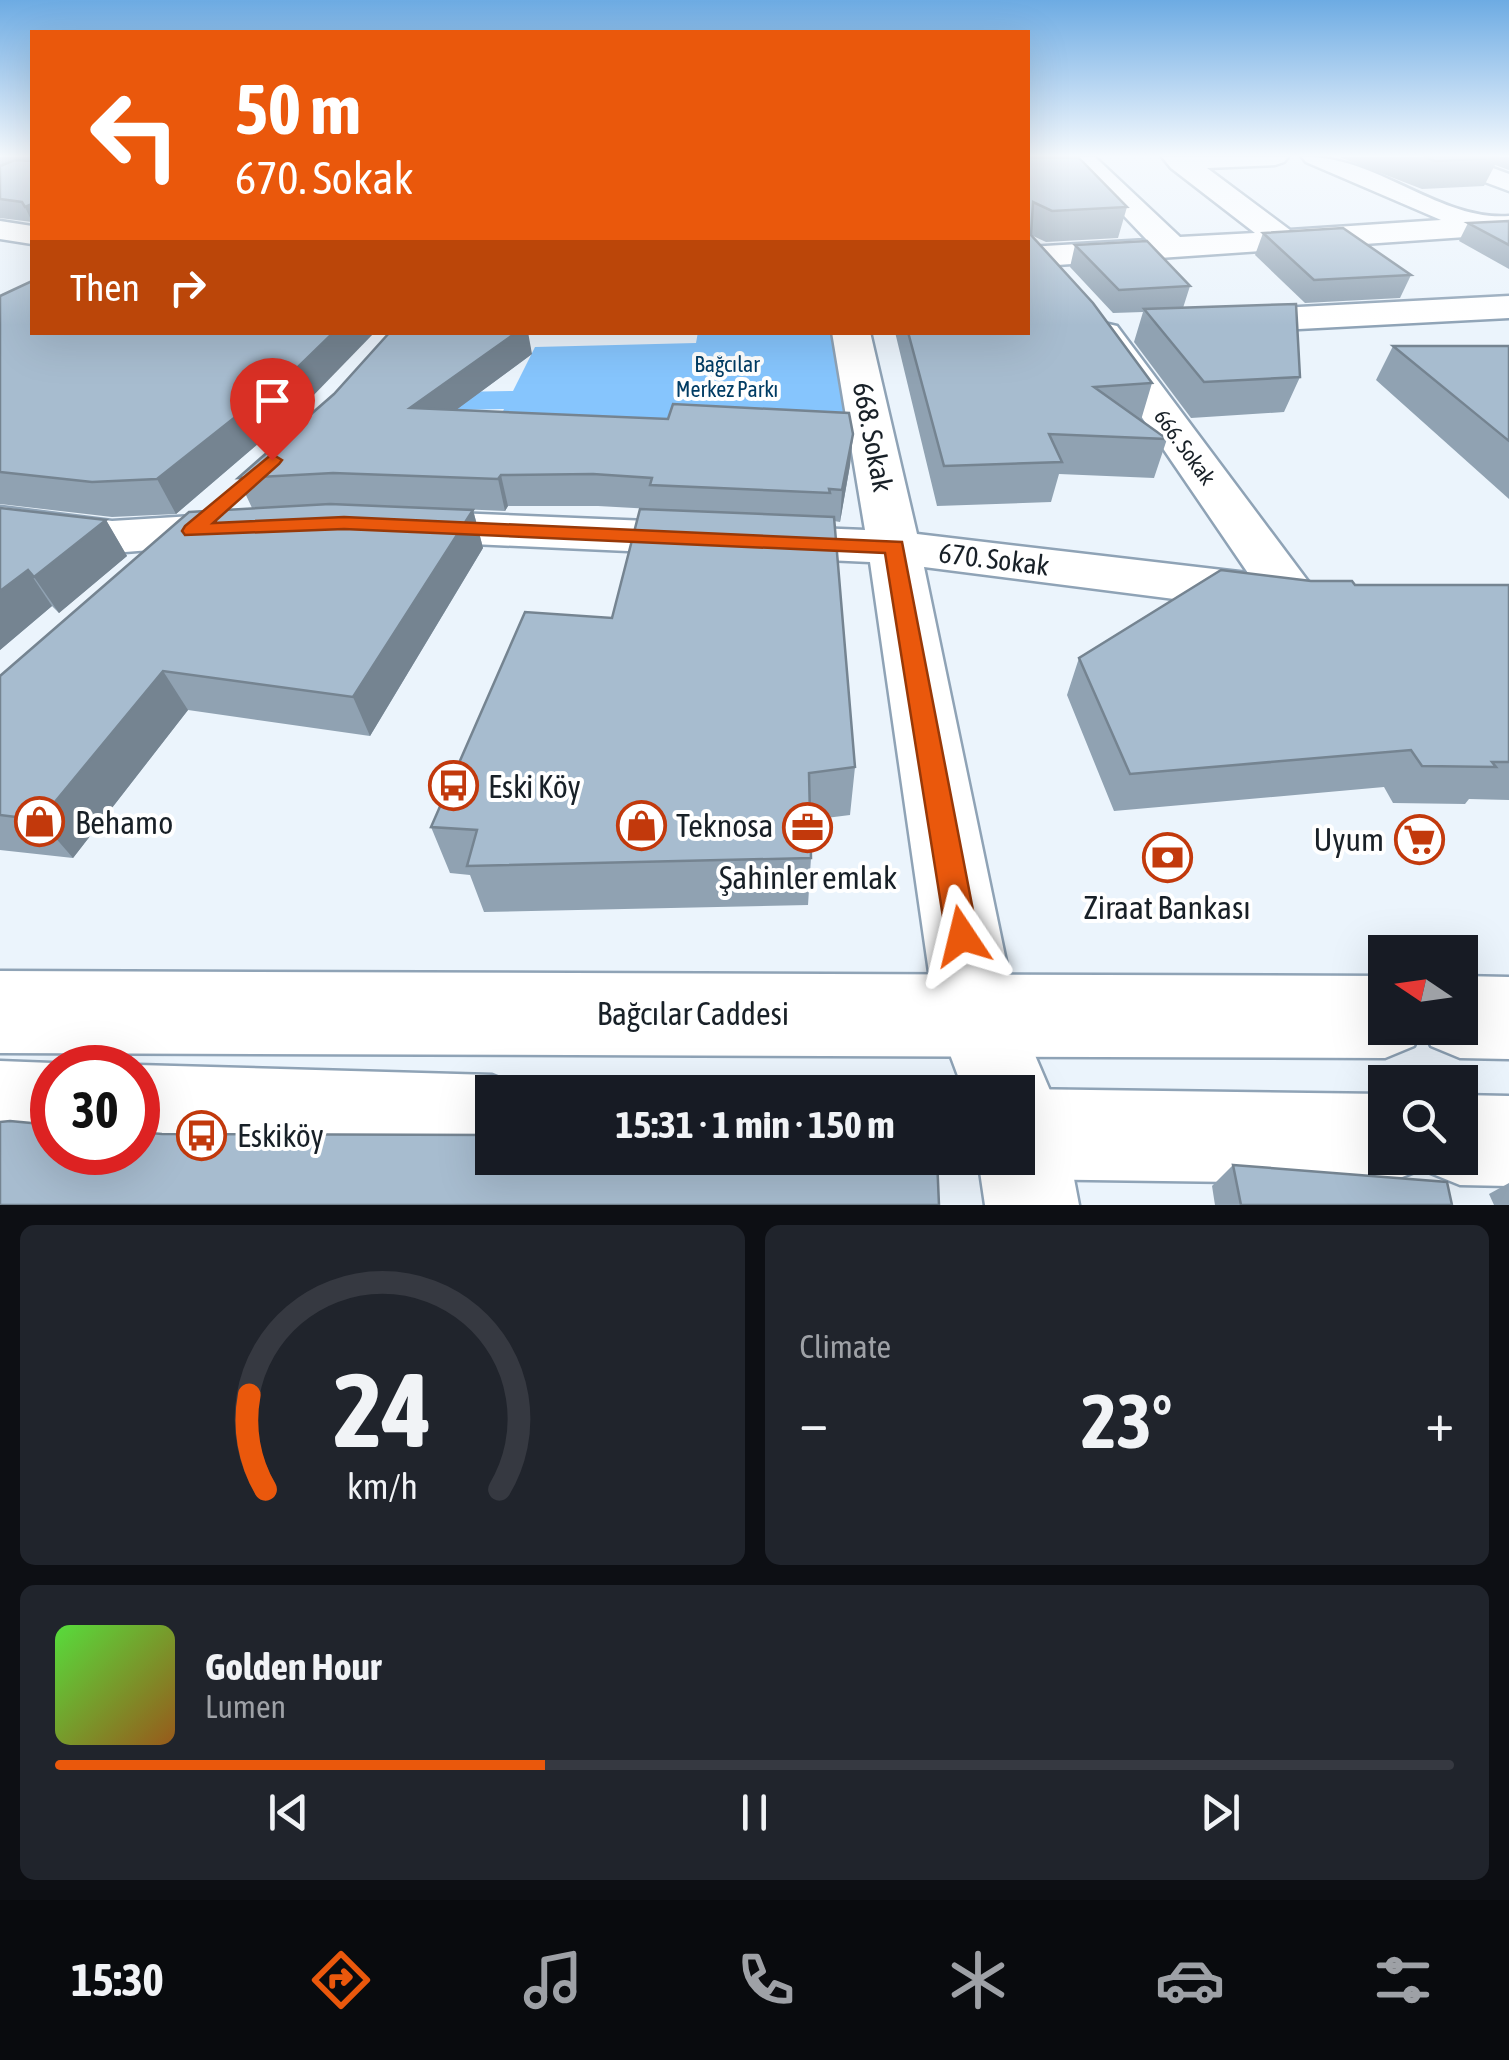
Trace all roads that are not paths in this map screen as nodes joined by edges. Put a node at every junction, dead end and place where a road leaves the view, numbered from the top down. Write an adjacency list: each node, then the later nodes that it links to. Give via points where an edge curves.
1 (1138, 213): 9 (street)
2 (1247, 213): 8 (street)
3 (1461, 213): 4 (street)
4 (1494, 226): 6 (street)
5 (0, 230): 7 (street)
6 (1350, 234): 8 (street); 12 (street)
7 (30, 235)
8 (1280, 238): 9 (street)
9 (1171, 246): 10 (street)
10 (1030, 253): 23 (street, 666. Sokak, via 1120,328)
11 (1509, 307): 12 (street)
12 (1466, 310): 13 (street); 15 (street)
13 (1197, 324)
14 (852, 335): 21 (street, 668. Sokak)
15 (1509, 341)
16 (252, 478): 20 (street)
17 (0, 522): 20 (street, via 112,537)
18 (363, 524): 21 (street, 670. Sokak)
19 (288, 526): 20 (street)
20 (193, 531): 22 (street)
21 (894, 547): 23 (street, 670. Sokak); 25 (street, 668. Sokak)
22 (134, 584)
23 (1312, 596)
24 (0, 1012): 25 (street, Bağcılar Caddesi)
25 (976, 1014): 26 (street, Bağcılar Caddesi); 29 (street, 668. Sokak)
26 (1368, 1017)
27 (1478, 1017): 28 (street)
28 (1509, 1018)
29 (997, 1075)
30 (0, 1105): 31 (street)
31 (30, 1106)
32 (160, 1110): 33 (street)
33 (475, 1119)
34 (1035, 1137): 35 (street)
35 (1368, 1139)
36 (1478, 1140): 37 (street)
37 (1509, 1141)

